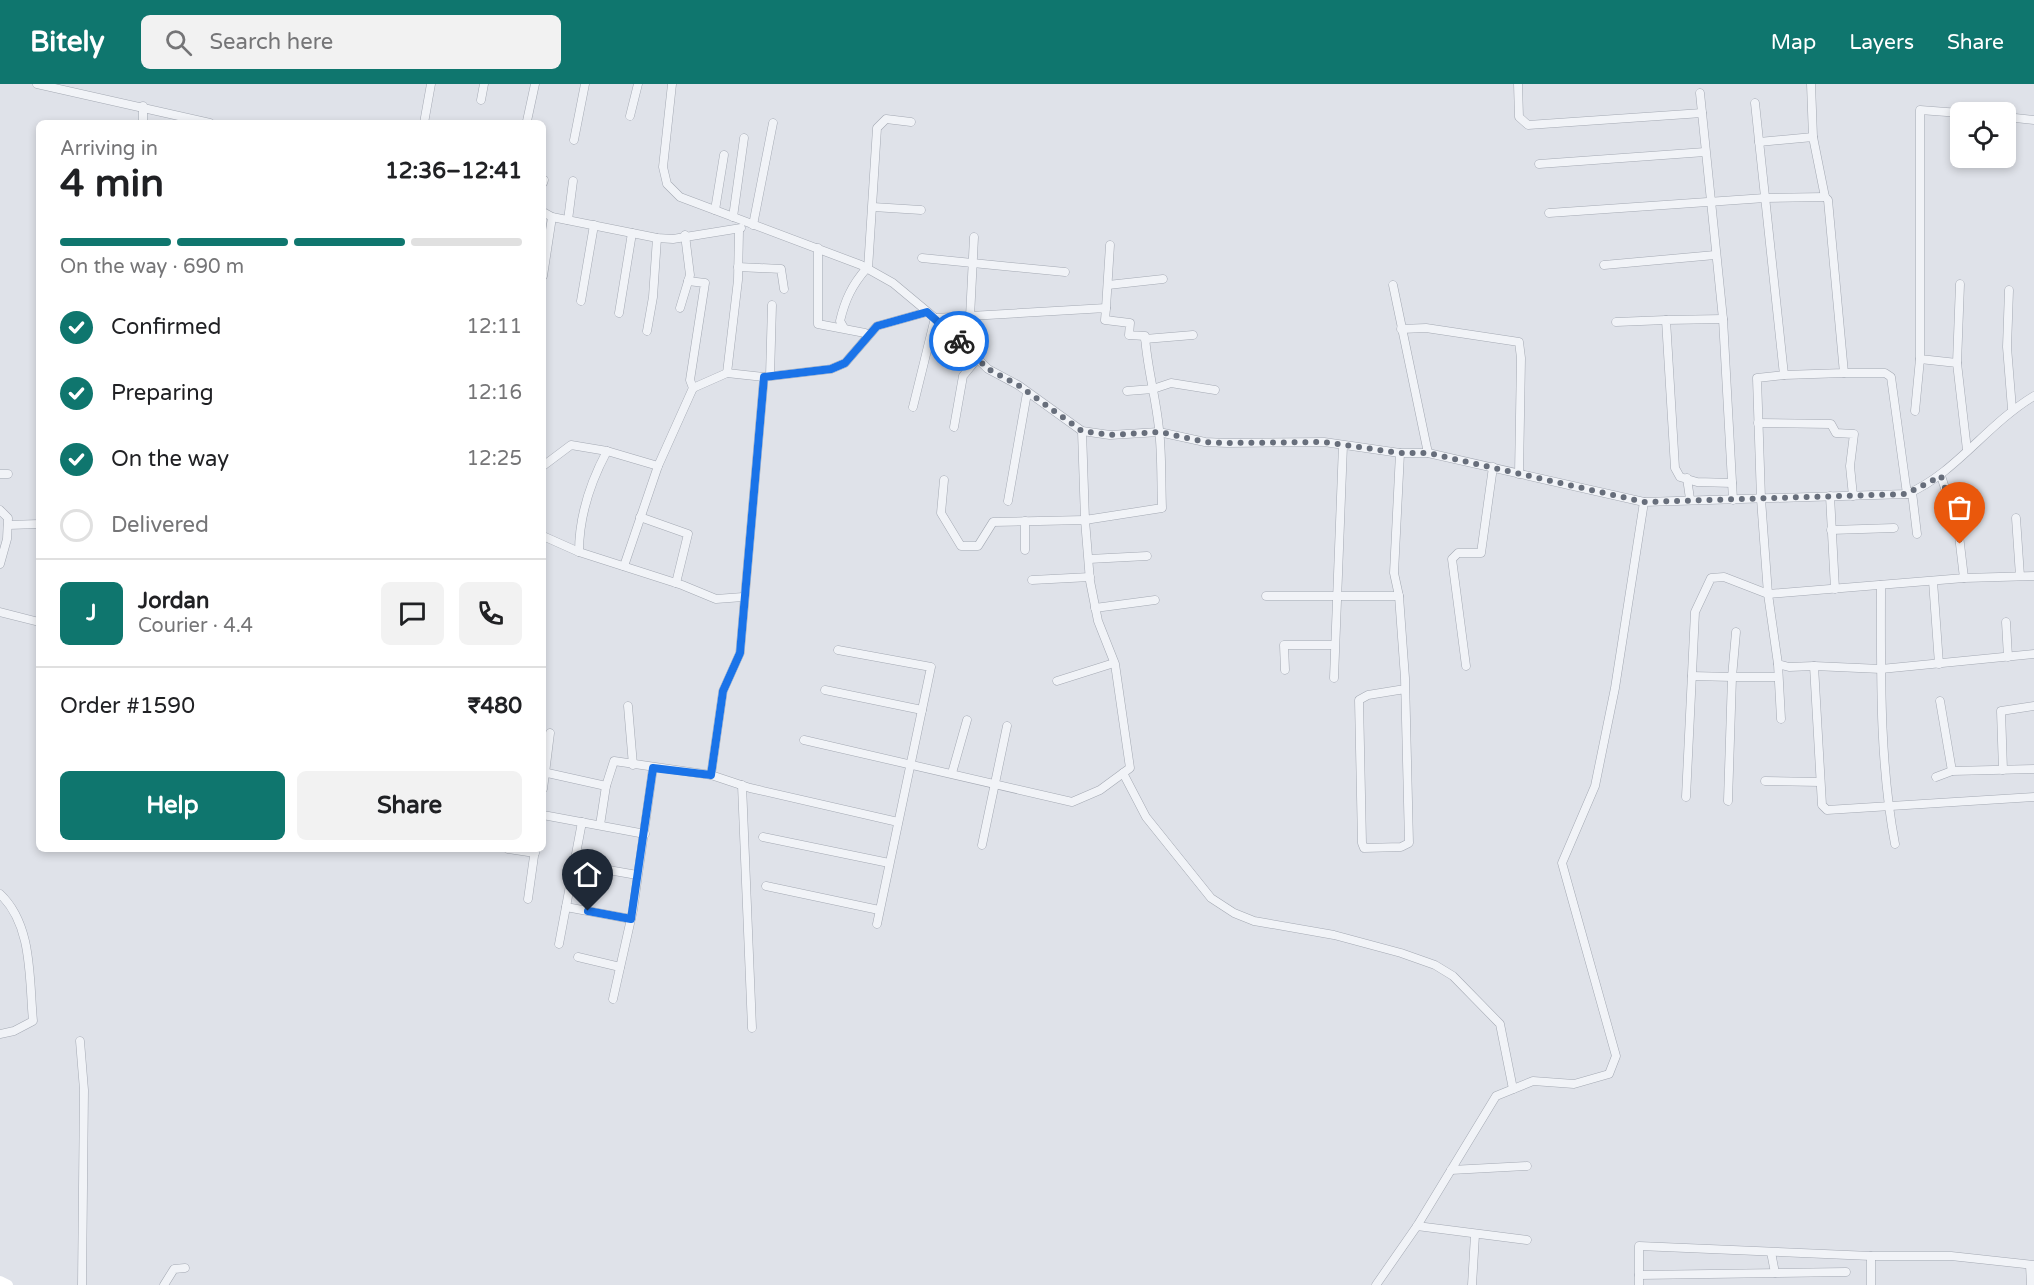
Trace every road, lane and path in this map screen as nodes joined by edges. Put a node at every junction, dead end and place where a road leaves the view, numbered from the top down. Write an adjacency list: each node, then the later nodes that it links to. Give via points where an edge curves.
1 (37, 84): 13 (street)
2 (431, 84): 20 (street)
3 (484, 84): 11 (street)
4 (535, 84): 21 (street)
5 (585, 84): 27 (street)
6 (638, 84): 16 (street)
7 (672, 84): 37 (street, via 663,167 668,184 680,197)
8 (1518, 84): 15 (street, via 1520,117 1528,125)
9 (1811, 84): 25 (street)
10 (1700, 93): 15 (street)
11 (481, 100)
12 (1755, 103): 28 (street)
13 (143, 106): 18 (street); 19 (street)
14 (1950, 112): 86 (street, via 1920,110)
15 (1702, 113): 29 (street)
16 (630, 116)
17 (2016, 118): 22 (street)
18 (143, 120)
19 (187, 120)
20 (425, 120)
21 (527, 120)
22 (2034, 120)
23 (911, 122): 36 (street, via 886,119 877,128)
24 (772, 123): 44 (street)
25 (1813, 137): 28 (street); 33 (street)
26 (744, 138): 42 (street)
27 (574, 140)
28 (1759, 142): 34 (street)
29 (1705, 152): 31 (street); 35 (street)
30 (724, 155): 37 (street)
31 (1539, 164)
32 (573, 181): 43 (street)
33 (1825, 197): 34 (street); 89 (street)
34 (1765, 198): 35 (street); 90 (street)
35 (1710, 204): 39 (street); 53 (street)
36 (873, 207): 38 (street); 59 (street)
37 (715, 210): 42 (street)
38 (921, 210)
39 (1548, 213)
40 (546, 214): 41 (street)
41 (552, 217): 43 (street); 54 (street)
42 (733, 217): 44 (street)
43 (568, 220): 45 (street)
44 (749, 224): 46 (street); 52 (street)
45 (594, 225): 47 (street); 68 (street)
46 (739, 231): 48 (street); 58 (street)
47 (632, 232): 50 (street); 73 (street)
48 (685, 235): 50 (street); 62 (street)
49 (974, 237): 56 (street)
50 (657, 238): 81 (street)
51 (1110, 245): 64 (street)
52 (818, 248): 59 (street); 79 (street, via 818,324)
53 (1715, 255): 57 (street); 76 (street)
54 (546, 256)
55 (922, 258): 56 (street)
56 (975, 261): 60 (street); 74 (street)
57 (1604, 265)
58 (738, 267): 66 (street, via 781,268); 88 (street)
59 (867, 269): 72 (street, via 893,283); 79 (street, via 851,286 840,321)
60 (1065, 272)
61 (1163, 279): 64 (street)
62 (688, 281): 70 (street); 92 (street, via 705,283 690,380)
63 (1960, 284): 87 (street)
64 (1108, 285): 71 (street)
65 (1393, 285): 80 (street)
66 (784, 289)
67 (2009, 290): 99 (street, via 2007,347)
68 (581, 301)
69 (772, 305): 91 (street)
70 (680, 308)
71 (1106, 308): 74 (street); 84 (street, via 1105,320 1130,323 1129,335)
72 (927, 312): 75 (street); 83 (street, via 877,326)
73 (619, 314)
74 (970, 317): 75 (street)
75 (934, 318): 85 (street); 98 (street)
76 (1723, 319): 77 (street); 117 (street)
77 (1666, 320): 78 (street); 115 (street, via 1675,468 1680,477)
78 (1616, 321)
79 (844, 328): 83 (street)
80 (1401, 329): 109 (street); 113 (street, via 1426,328 1519,342)
81 (647, 331)
82 (1193, 335): 84 (street)
83 (868, 336): 91 (street, via 845,363 831,369)
84 (1145, 339): 93 (street)
85 (977, 359): 96 (street); 102 (street, via 963,376)
86 (1920, 359): 87 (street); 100 (street)
87 (1957, 363): 106 (street)
88 (728, 373): 91 (street); 92 (street)
89 (1844, 373): 90 (street); 118 (street, via 1885,373 1891,377)
90 (1784, 375): 101 (street, via 1757,378)
91 (767, 376): 155 (street)
92 (693, 388): 111 (street)
93 (1153, 389): 94 (street, via 1171,383); 95 (street); 104 (street)
94 (1215, 390)
95 (1126, 391)
96 (1027, 393): 103 (street); 124 (street)
97 (2034, 396): 99 (street)
98 (913, 407)
99 (2012, 409): 106 (street)
100 (1915, 411)
101 (1758, 423): 120 (street, via 1831,424 1836,433 1854,434 1850,466); 122 (street)
102 (954, 427)
103 (1082, 431): 104 (street, via 1110,435); 129 (street)
104 (1160, 432): 105 (street, via 1205,442); 129 (street, via 1162,508)
105 (1343, 445): 108 (street); 156 (street)
106 (1967, 450): 114 (street)
107 (607, 451): 110 (street, via 571,445); 111 (street); 138 (street, via 593,477)
108 (1400, 453): 109 (street); 154 (street, via 1394,573)
109 (1428, 453): 112 (street)
110 (546, 464)
111 (658, 466): 127 (street)
112 (1493, 467): 113 (street); 170 (street, via 1481,553 1458,553 1452,559)
113 (1520, 474): 125 (street)
114 (1941, 476): 118 (street); 146 (street, via 1958,527)
115 (1687, 478): 117 (street); 121 (street)
116 (944, 480): 130 (street, via 941,513 961,546 978,546 993,522)
117 (1732, 483): 123 (street)
118 (1909, 493): 120 (street); 135 (street)
119 (1830, 496): 120 (street); 122 (street); 134 (street)
120 (1853, 496)
121 (1690, 499): 123 (street); 125 (street)
122 (1761, 499): 123 (street); 152 (street)
123 (1733, 500)
124 (1008, 501)
125 (1644, 502): 237 (street, via 1615,688 1595,786 1562,863 1616,1056 1609,1074 1574,1084 1533,1081)
126 (0, 510): 132 (street, via 8,518)
127 (640, 517): 142 (street); 149 (street, via 688,534)
128 (2016, 518): 143 (street)
129 (1085, 520): 130 (street); 140 (street)
130 (1025, 521): 137 (street)
131 (36, 524): 132 (street)
132 (8, 525): 141 (street)
133 (1894, 528): 134 (street)
134 (1831, 530): 151 (street)
135 (1917, 534)
136 (546, 537): 138 (street)
137 (1025, 550)
138 (579, 552): 142 (street)
139 (1147, 556): 140 (street)
140 (1089, 559): 145 (street)
141 (0, 564)
142 (624, 566): 149 (street)
143 (2020, 576): 144 (street); 146 (street)
144 (2034, 576)
145 (1090, 577): 147 (street); 158 (street)
146 (1964, 578): 148 (street)
147 (1032, 580)
148 (1933, 581): 150 (street); 169 (street)
149 (676, 583): 155 (street, via 716,599)
150 (1881, 585): 151 (street); 172 (street)
151 (1835, 589): 152 (street)
152 (1768, 594): 168 (street); 174 (street, via 1724,577 1711,578 1695,612)
153 (1266, 596): 156 (street)
154 (1399, 596): 156 (street); 179 (street)
155 (743, 597): 200 (street, via 740,653 723,691)
156 (1336, 597): 163 (street)
157 (1155, 600): 158 (street)
158 (1095, 608): 167 (street)
159 (0, 612): 160 (street)
160 (36, 621)
161 (2006, 621): 166 (street)
162 (1736, 632): 175 (street)
163 (1334, 645): 173 (street, via 1284,645); 177 (street)
164 (838, 650): 184 (street, via 931,667)
165 (2034, 654): 166 (street)
166 (2008, 657): 169 (street)
167 (1114, 663): 178 (street); 199 (street, via 1130,768)
168 (1778, 664): 171 (street); 176 (street)
169 (1939, 664): 172 (street)
170 (1466, 666)
171 (1814, 666): 172 (street); 203 (street)
172 (1881, 669): 210 (street)
173 (1285, 670)
174 (1692, 676): 175 (street); 208 (street)
175 (1732, 677): 176 (street); 209 (street)
176 (1778, 677): 185 (street)
177 (1334, 678)
178 (1057, 681)
179 (1405, 689): 179 (street, via 1409,843 1401,847 1364,848 1359,700)
180 (825, 690): 184 (street)
181 (1940, 701): 196 (street)
182 (628, 706): 192 (street)
183 (2034, 706): 195 (street, via 2001,711)
184 (922, 710): 191 (street)
185 (1780, 719)
186 (967, 720): 198 (street)
187 (1007, 726): 204 (street)
188 (550, 733): 190 (street)
189 (804, 740): 191 (street)
190 (546, 759)
191 (910, 763): 198 (street); 213 (street)
192 (633, 765): 193 (street); 206 (street, via 614,762)
193 (653, 768): 200 (street); 215 (street)
194 (2034, 769): 195 (street)
195 (2003, 770): 196 (street)
196 (1952, 771): 201 (street)
197 (546, 772): 206 (street)
198 (952, 773): 204 (street)
199 (1123, 773): 204 (street, via 1100,790 1072,802); 237 (street, via 1146,817 1211,898 1234,913 1254,921 1334,935 1401,953 1453,976 1500,1024)
200 (711, 775): 205 (street)
201 (1936, 777)
202 (1765, 781): 203 (street)
203 (1820, 783): 210 (street, via 1821,800 1827,810)
204 (996, 784): 218 (street)
205 (742, 785): 213 (street); 234 (street)
206 (606, 786): 214 (street)
207 (2034, 796): 210 (street)
208 (1686, 797)
209 (1728, 801)
210 (1888, 807): 217 (street)
211 (546, 816): 212 (street)
212 (582, 822): 214 (street); 226 (street)
213 (898, 822): 220 (street)
214 (600, 825): 215 (street)
215 (645, 834): 222 (street)
216 (763, 837): 220 (street)
217 (1895, 844)
218 (982, 845)
219 (535, 852): 225 (street)
220 (889, 863): 227 (street)
221 (597, 868): 222 (street)
222 (637, 875): 228 (street)
223 (766, 886): 227 (street)
224 (0, 894): 235 (street, via 10,903 26,945 33,1021 14,1032)
225 (528, 899)
226 (566, 907): 228 (street); 230 (street)
227 (879, 910): 229 (street)
228 (631, 919): 232 (street)
229 (877, 924)
230 (559, 944)
231 (578, 957): 232 (street)
232 (621, 967): 233 (street)
233 (613, 999)
234 (752, 1028)
235 (0, 1034)
236 (80, 1041): 252 (street, via 84,1090)
237 (1514, 1089): 239 (street, via 1496,1096 1490,1103)
238 (1527, 1166): 239 (street)
239 (1451, 1170): 240 (street)
240 (1417, 1226): 241 (street); 254 (street)
241 (1475, 1235): 242 (street); 255 (street)
242 (1527, 1240)
243 (1770, 1252): 244 (street); 248 (street); 249 (street, via 1639,1246)
244 (1871, 1256): 245 (street, via 1951,1256); 257 (street)
245 (2032, 1265): 258 (street)
246 (185, 1268): 253 (street, via 174,1269)
247 (1846, 1272): 248 (street)
248 (1775, 1273): 249 (street)
249 (1639, 1275): 256 (street)
250 (0, 1281): 251 (street)
251 (8, 1285)
252 (82, 1285)
253 (164, 1285)
254 (1376, 1285)
255 (1472, 1285)
256 (1639, 1285)
257 (1871, 1285)
258 (2031, 1285)

